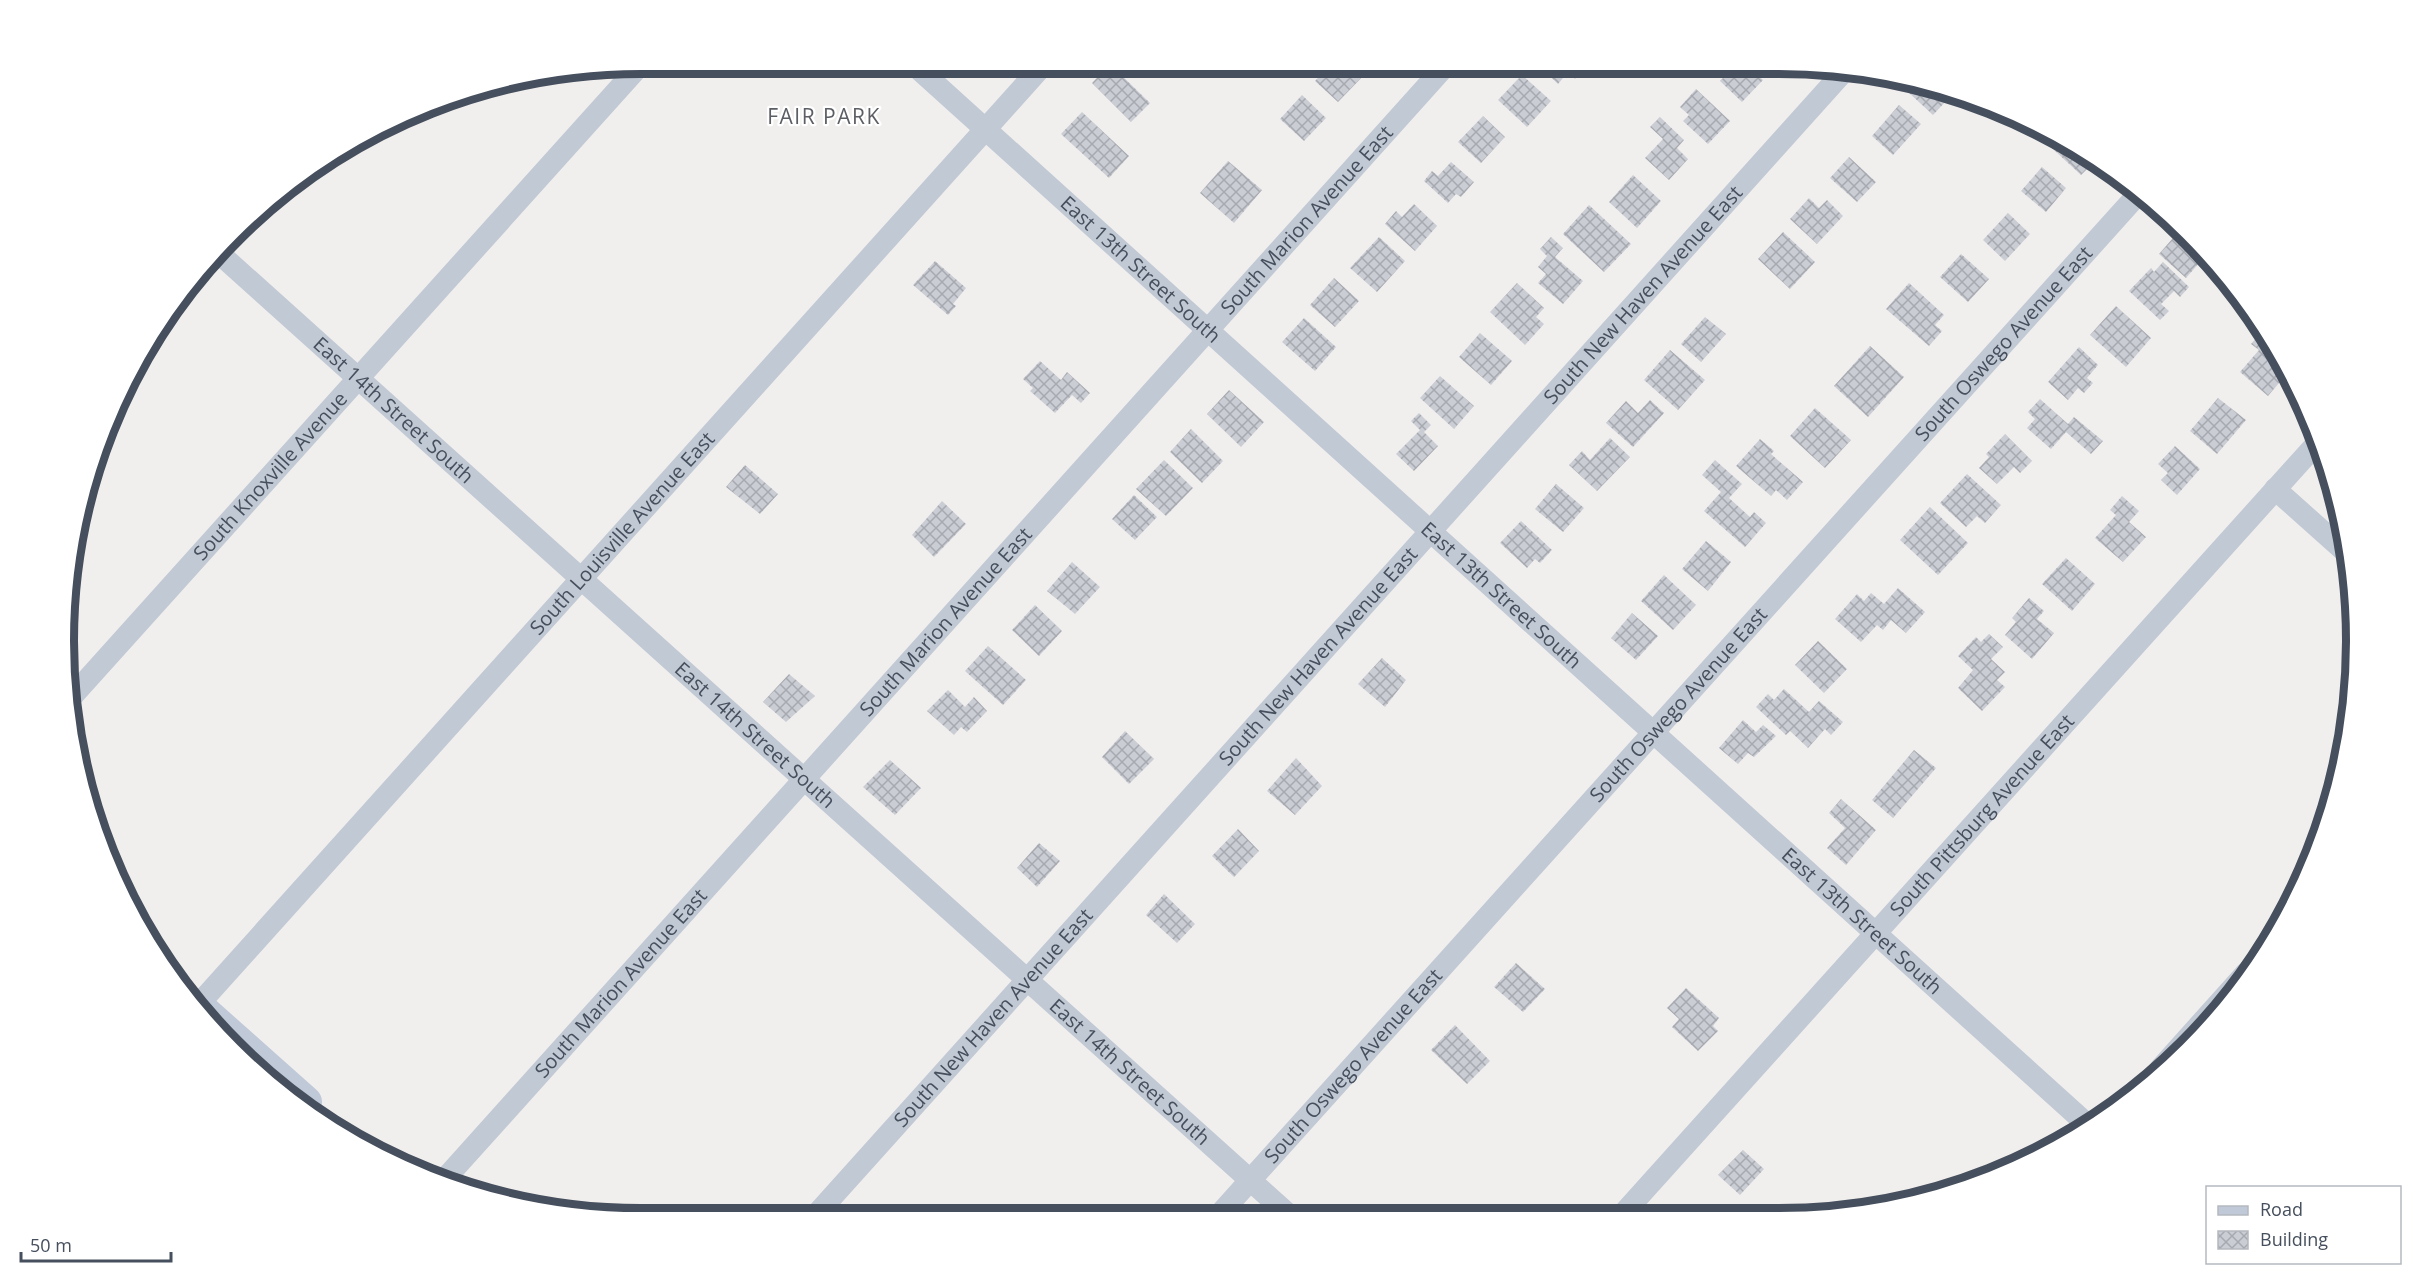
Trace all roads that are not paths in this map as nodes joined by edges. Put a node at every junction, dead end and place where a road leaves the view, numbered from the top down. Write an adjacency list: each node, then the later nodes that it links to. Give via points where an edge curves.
1 (632, 74): 10 (street, South Knoxville Avenue)
2 (924, 74): 6 (street, East 13th Street South)
3 (1035, 74): 6 (street, South Louisville Avenue East)
4 (1438, 74): 9 (street, South Marion Avenue East)
5 (1839, 77): 13 (street, South New Haven Avenue East)
6 (986, 129): 9 (street, East 13th Street South); 15 (street, South Louisville Avenue East)
7 (2133, 199): 17 (street, South Oswego Avenue East)
8 (223, 257): 10 (street, East 14th Street South)
9 (1208, 329): 13 (street, East 13th Street South); 18 (street, South Marion Avenue East)
10 (359, 378): 15 (street, East 14th Street South); 16 (street, South Knoxville Avenue)
11 (2311, 449): 12 (street, South Pittsburg Avenue East)
12 (2275, 489): 14 (street); 19 (street, South Pittsburg Avenue East)
13 (1432, 532): 17 (street, East 13th Street South); 20 (street, South New Haven Avenue East)
14 (2337, 545)
15 (581, 578): 18 (street, East 14th Street South); 21 (street, South Louisville Avenue East)
16 (76, 693)
17 (1654, 733): 19 (street, East 13th Street South); 26 (street, South Oswego Avenue East)
18 (804, 780): 20 (street, East 14th Street South); 25 (street, South Marion Avenue East)
19 (1875, 932): 24 (street, East 13th Street South); 30 (street, South Pittsburg Avenue East)
20 (1028, 979): 26 (street, East 14th Street South); 27 (street, South New Haven Avenue East)
21 (202, 1000)
22 (257, 1059): 23 (main road)
23 (274, 1074)
24 (2082, 1120)
25 (449, 1174)
26 (1250, 1180): 28 (street, South Oswego Avenue East); 29 (street, East 14th Street South)
27 (822, 1208)
28 (1225, 1208)
29 (1281, 1208)
30 (1628, 1208)

